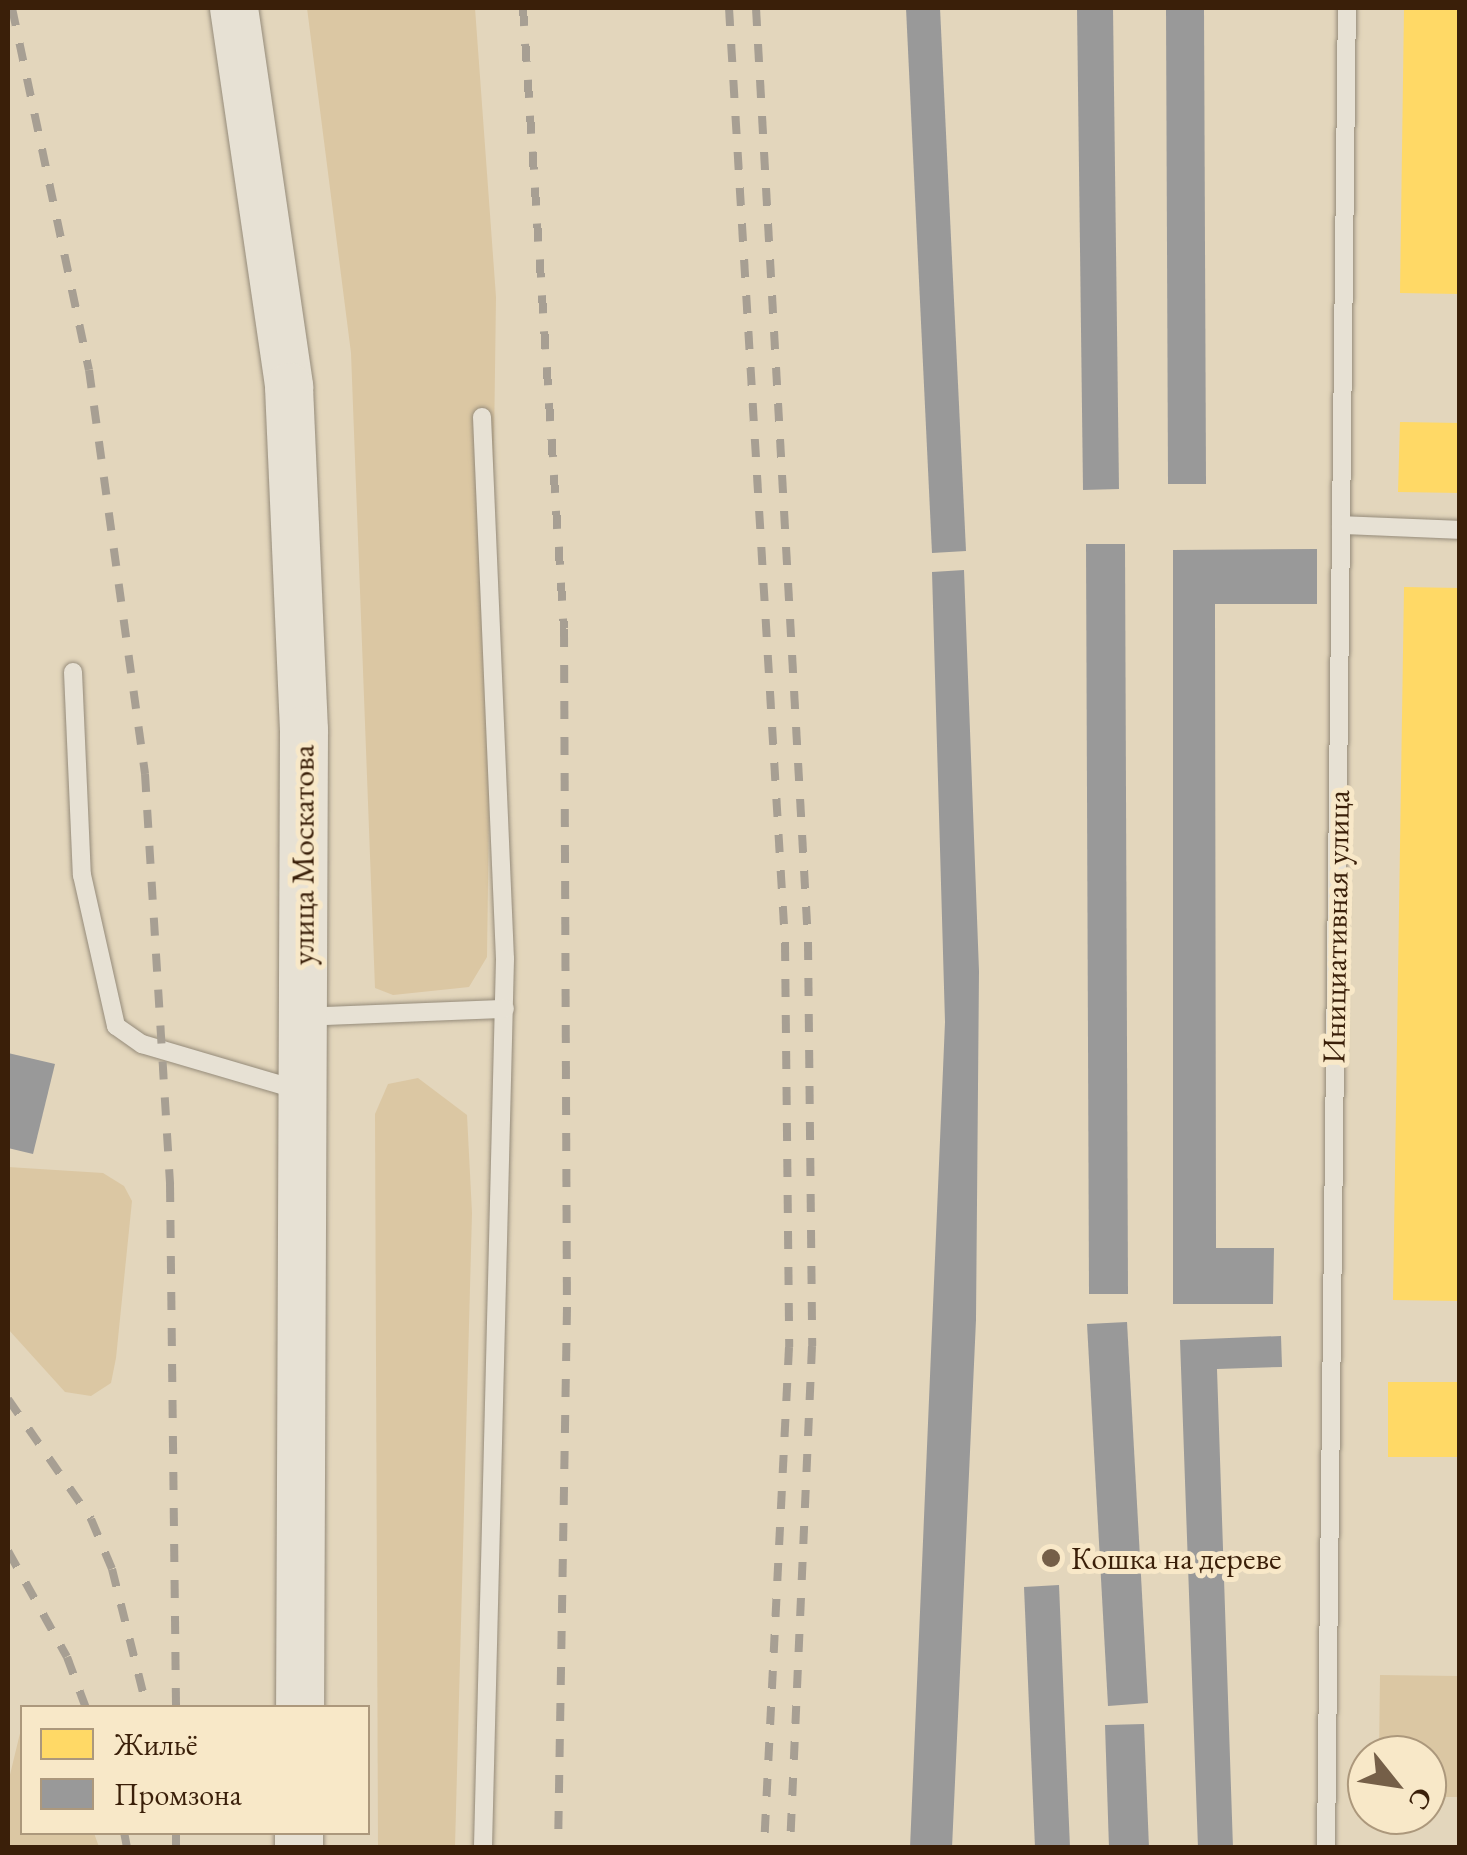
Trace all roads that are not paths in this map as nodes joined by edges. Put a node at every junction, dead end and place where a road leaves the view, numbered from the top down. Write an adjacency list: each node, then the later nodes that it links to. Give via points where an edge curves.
1 (234, 8): 8 (main road, улица Москатова, via 289,387 304,730)
2 (1347, 8): 4 (lane, Инициативная улица)
3 (482, 417): 7 (lane)
4 (1341, 525): 5 (lane); 12 (lane, Инициативная улица)
5 (1460, 530)
6 (72, 672): 9 (lane, via 82,875 116,1026 142,1044)
7 (505, 1009): 8 (lane); 11 (lane)
8 (303, 1017): 9 (main road, улица Москатова)
9 (302, 1091): 10 (main road, улица Москатова)
10 (300, 1705)
11 (483, 1848)
12 (1326, 1848)

